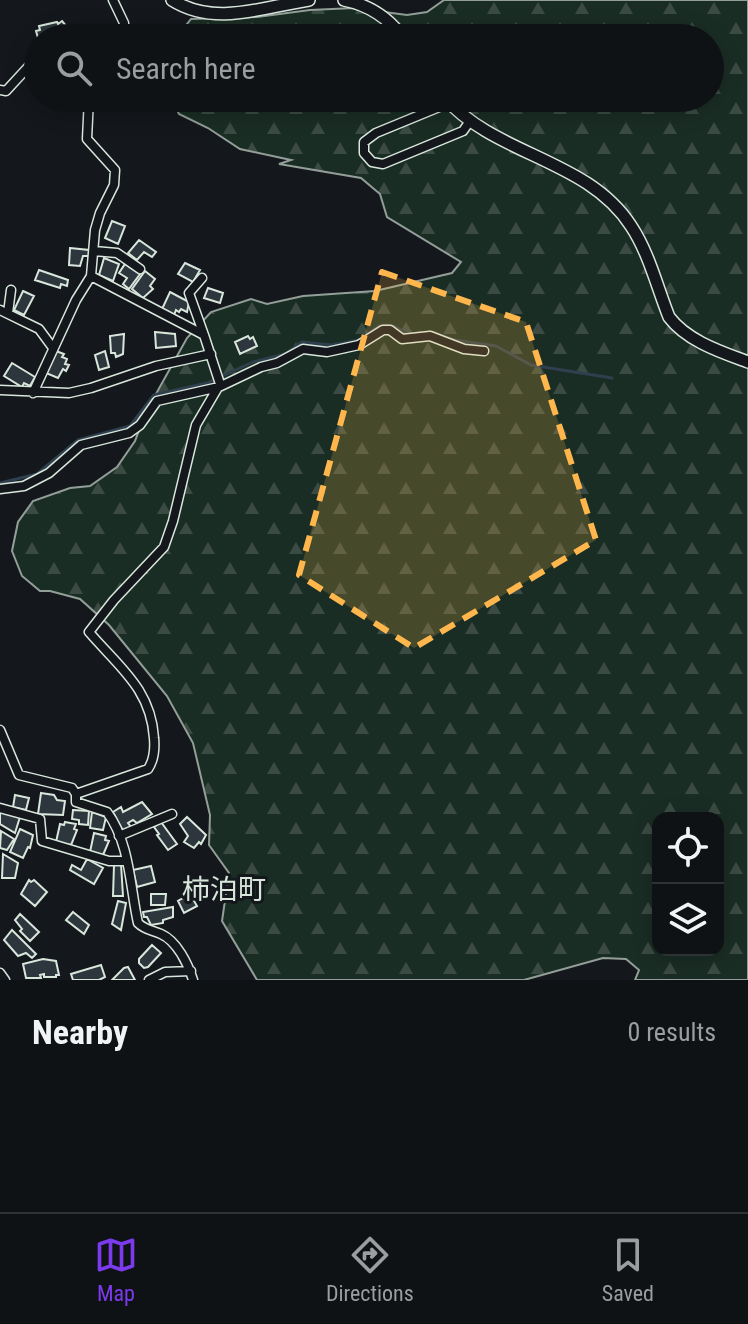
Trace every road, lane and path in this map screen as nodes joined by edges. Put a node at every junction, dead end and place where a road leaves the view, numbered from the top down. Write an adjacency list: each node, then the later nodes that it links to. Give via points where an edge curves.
1 (113, 0): 5 (street)
2 (172, 0): 3 (main road, via 190,10 220,14)
3 (303, 0)
4 (344, 0): 6 (main road, via 375,11)
5 (124, 24)
6 (391, 24)
7 (24, 71): 8 (street, via 6,91)
8 (0, 90)
9 (88, 112): 13 (street, via 87,139 116,175 98,221)
10 (421, 112): 12 (street, via 376,133 364,142 364,153 383,164 463,131)
11 (460, 112): 12 (main road)
12 (470, 121): 23 (main road, via 603,195 631,225 675,324)
13 (94, 251): 14 (street, via 117,253); 15 (street)
14 (140, 269)
15 (91, 276): 19 (street); 20 (street)
16 (202, 278): 19 (street, via 189,293)
17 (11, 290): 18 (street)
18 (4, 311): 20 (street, via 39,329)
19 (204, 335): 22 (street)
20 (53, 348): 26 (street)
21 (484, 351): 24 (street, via 430,336 402,339 383,330 344,349 303,349)
22 (211, 354): 24 (street); 26 (street, via 69,393)
23 (748, 362)
24 (219, 382): 27 (street, via 157,401 129,433 81,445 49,473 24,486); 29 (street, via 196,425 164,547 89,632 145,697 155,745 151,764)
25 (0, 390): 26 (street)
26 (33, 393)
27 (0, 489)
28 (0, 730): 29 (street, via 19,775 61,784)
29 (76, 794): 32 (street, via 76,802 107,812)
30 (0, 808): 33 (street, via 40,819 42,841 109,861)
31 (172, 814): 32 (street)
32 (119, 836): 33 (street)
33 (127, 861): 35 (street, via 138,923 163,934)
34 (0, 973): 36 (street)
35 (192, 975): 37 (street, via 179,969)
36 (5, 980)
37 (149, 980)

